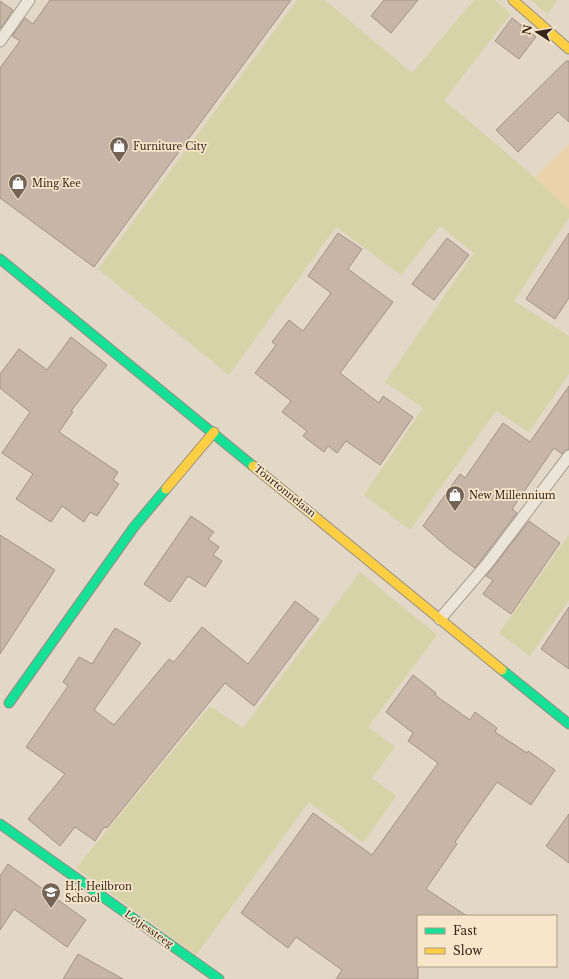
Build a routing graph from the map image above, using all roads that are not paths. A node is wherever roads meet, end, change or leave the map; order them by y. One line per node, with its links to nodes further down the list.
1 (29, 0): 3 (lane)
2 (513, 0): 4 (street)
3 (0, 41)
4 (569, 49)
5 (0, 259): 6 (street, Tourtonnelaan)
6 (214, 432): 8 (street, Tourtonnelaan); 9 (street)
7 (569, 456): 8 (lane)
8 (440, 619): 10 (street, Tourtonnelaan)
9 (9, 703)
10 (569, 724)
11 (0, 824): 12 (street, Lotjessteeg)
12 (219, 979)

